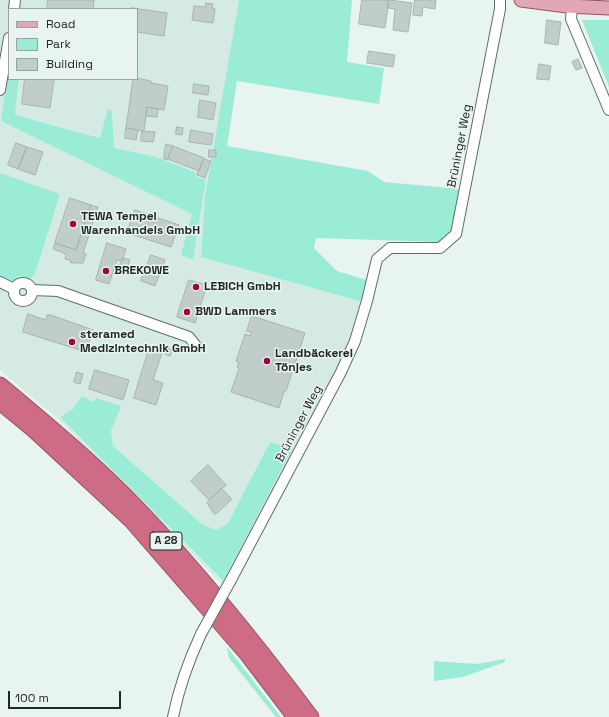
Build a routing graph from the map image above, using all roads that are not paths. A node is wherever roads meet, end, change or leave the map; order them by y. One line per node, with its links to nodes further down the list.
1 (500, 0): 12 (street, Brüninger Weg, bridge)
2 (521, 0): 3 (main road)
3 (572, 6): 4 (main road); 7 (street)
4 (609, 8)
5 (8, 44): 6 (street)
6 (0, 90)
7 (609, 110)
8 (0, 282): 9 (street)
9 (197, 347)
10 (0, 385): 14 (highway, A 28)
11 (0, 402): 13 (highway, A 28)
12 (173, 717)
13 (295, 717)
14 (310, 717)

